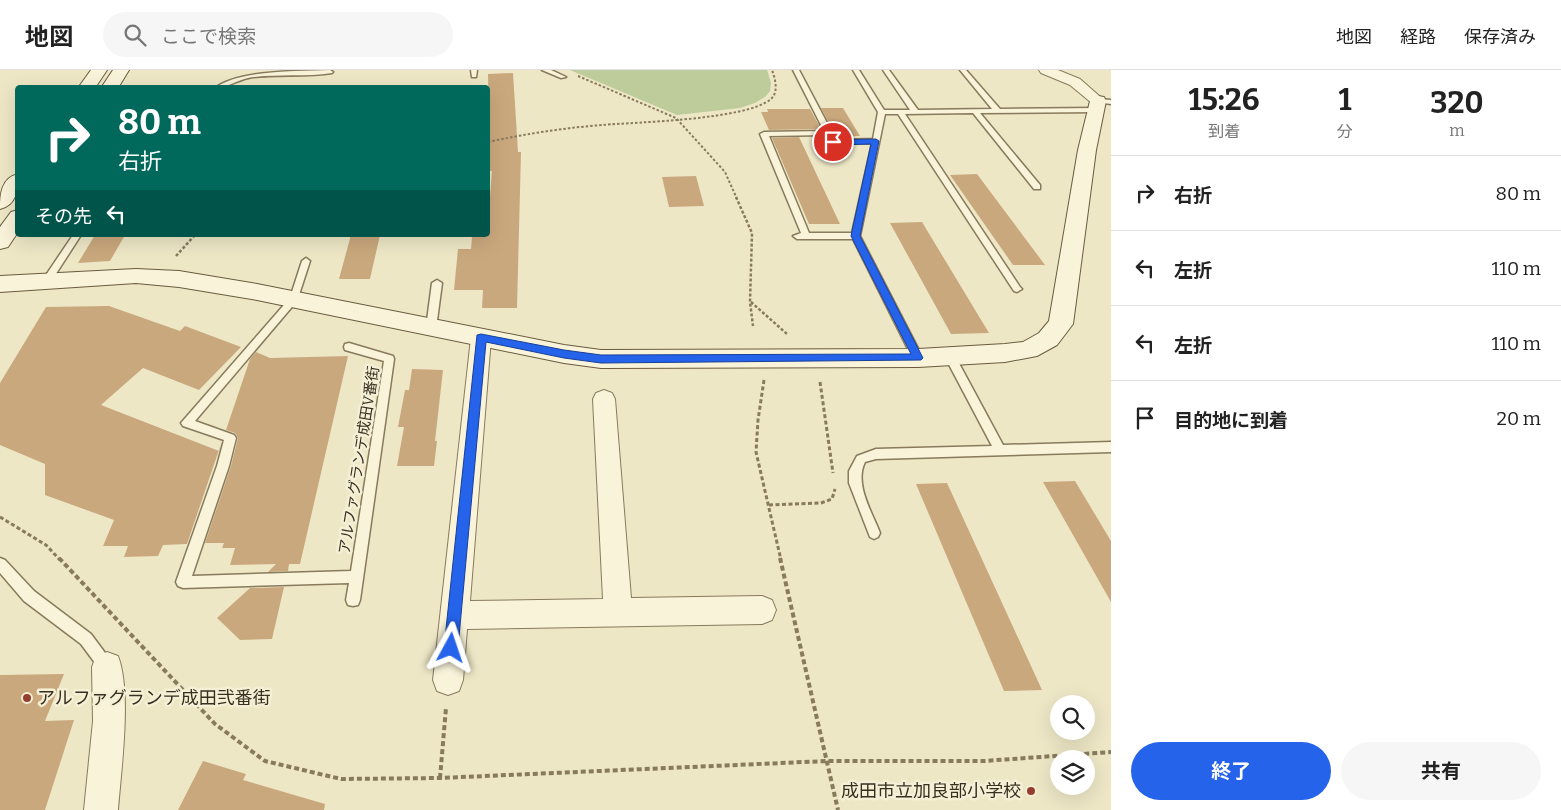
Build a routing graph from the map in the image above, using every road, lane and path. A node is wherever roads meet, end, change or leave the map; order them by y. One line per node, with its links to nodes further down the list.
1 (99, 70): 13 (street)
2 (121, 70): 14 (street)
3 (545, 70): 12 (lane)
4 (772, 70): 22 (path)
5 (796, 70): 23 (lane)
6 (856, 70): 21 (lane)
7 (886, 70): 20 (lane)
8 (963, 70): 18 (lane)
9 (1046, 70): 16 (street)
10 (330, 72): 15 (lane)
11 (572, 73): 22 (path)
12 (563, 77)
13 (88, 85)
14 (111, 85)
15 (222, 85)
16 (1102, 104): 18 (lane); 44 (street)
17 (974, 110): 18 (lane); 20 (lane); 27 (lane)
18 (997, 110)
19 (900, 111): 20 (lane); 21 (lane); 37 (lane)
20 (915, 111)
21 (882, 112): 24 (lane)
22 (676, 118): 25 (path); 39 (path)
23 (829, 133): 24 (lane); 30 (lane)
24 (876, 141): 30 (lane)
25 (490, 142)
26 (15, 184): 28 (street)
27 (1037, 187)
28 (0, 203)
29 (15, 220): 32 (street)
30 (856, 236): 46 (lane)
31 (75, 237): 34 (lane)
32 (0, 242)
33 (306, 261): 38 (lane, アルファグランデ成田V番街)
34 (46, 282): 36 (street); 38 (street)
35 (437, 283): 41 (lane)
36 (0, 284)
37 (1017, 289)
38 (294, 299): 41 (street); 57 (lane, アルファグランデ成田V番街)
39 (750, 302): 40 (path); 45 (path)
40 (753, 326)
41 (431, 328): 42 (street)
42 (481, 338): 45 (street); 61 (street)
43 (349, 347): 57 (lane, アルファグランデ成田V番街)
44 (950, 357): 46 (street); 50 (lane)
45 (814, 358): 46 (street); 51 (path)
46 (918, 358)
47 (765, 375): 53 (path)
48 (604, 399): 60 (street)
49 (1111, 447): 50 (lane)
50 (1000, 450): 55 (lane)
51 (834, 479)
52 (835, 488): 53 (path)
53 (769, 505): 65 (path)
54 (0, 517): 66 (path)
55 (874, 534)
56 (0, 564): 62 (lane)
57 (357, 577): 58 (lane, アルファグランデ成田V番街)
58 (353, 600)
59 (762, 610): 60 (street)
60 (618, 612): 61 (street)
61 (454, 615): 63 (street)
62 (107, 667): 67 (street)
63 (448, 680): 66 (path)
64 (1111, 752): 65 (path)
65 (827, 762): 66 (path); 68 (path)
66 (440, 778)
67 (101, 810)
68 (838, 810)

